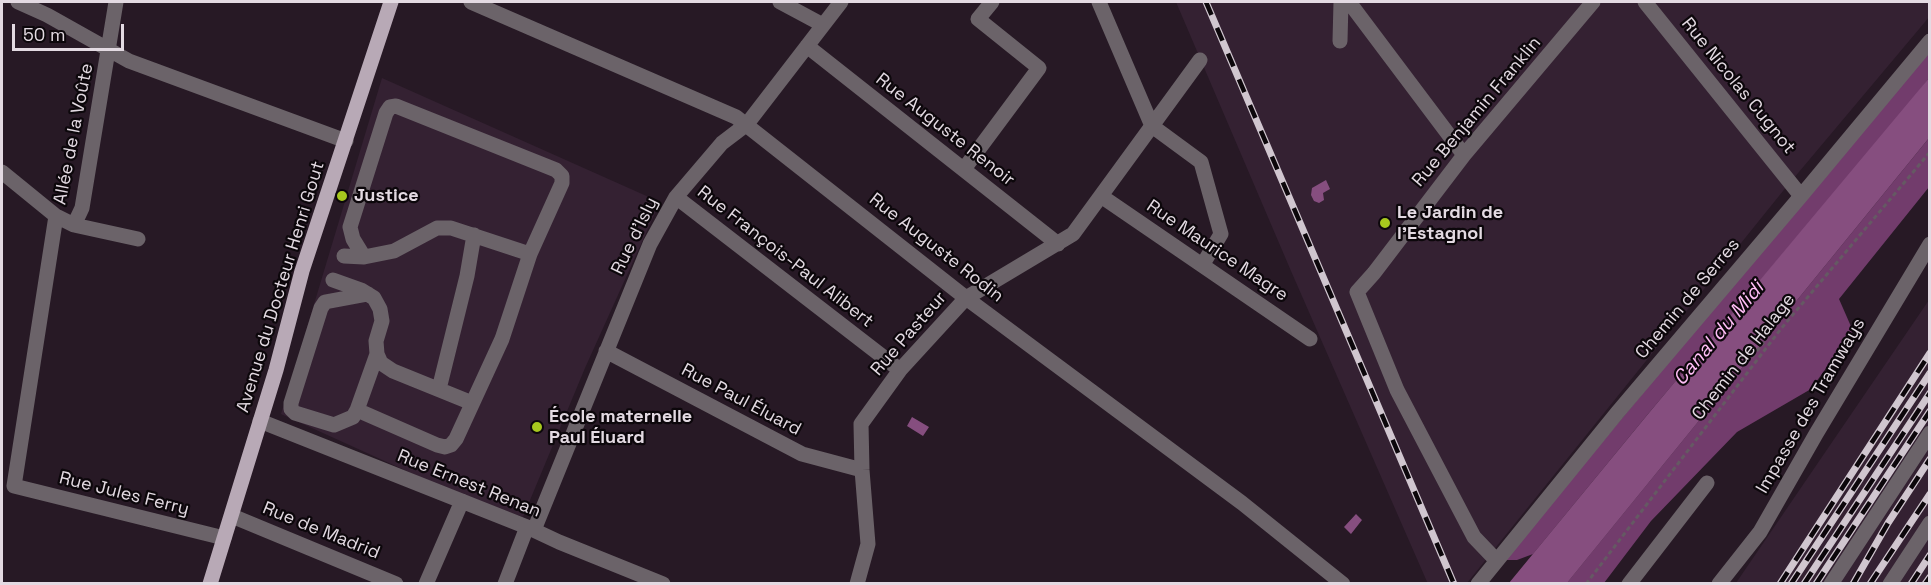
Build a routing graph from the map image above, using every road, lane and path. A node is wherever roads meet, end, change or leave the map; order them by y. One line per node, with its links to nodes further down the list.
1 (18, 2): 17 (street)
2 (117, 2): 17 (street, Allée de la Voûte)
3 (391, 2): 21 (main road, Avenue du Docteur Henri Gout)
4 (471, 2): 19 (street, Rue Auguste Rodin)
5 (780, 2): 13 (street)
6 (841, 2): 13 (street, Rue d'Isly)
7 (992, 2): 24 (street)
8 (1099, 2): 20 (street)
9 (1341, 2): 14 (street)
10 (1349, 2): 23 (street)
11 (1593, 2): 23 (street, Rue Benjamin Franklin)
12 (1645, 2): 27 (street, Rue Nicolas Cugnot)
13 (824, 25): 16 (street, Rue d'Isly)
14 (1340, 41)
15 (1929, 41): 27 (street, Chemin de Serres)
16 (807, 46): 19 (street, Rue d'Isly); 24 (street, Rue Auguste Renoir)
17 (110, 49): 21 (street); 30 (street, Allée de la Voûte)
18 (1200, 60): 20 (street, Rue Pasteur)
19 (747, 124): 28 (street, Rue d'Isly); 41 (street, Rue Auguste Rodin)
20 (1152, 126): 26 (street, Rue Pasteur); 38 (street)
21 (346, 141): 51 (main road, Avenue du Docteur Henri Gout)
22 (1929, 152): 70 (path, Chemin de Halage)
23 (1464, 155): 61 (street, Rue Benjamin Franklin)
24 (964, 169): 33 (street, Rue Auguste Renoir)
25 (2, 172): 29 (street)
26 (1101, 196): 33 (street, Rue Pasteur); 38 (street, Rue Maurice Magre)
27 (1802, 196): 61 (street, Chemin de Serres)
28 (676, 197): 44 (street, Rue d'Isly); 47 (street, Rue François-Paul Alibert)
29 (56, 216): 30 (street); 55 (street, Allée de la Voûte)
30 (74, 225): 32 (street)
31 (474, 235): 35 (street); 37 (street); 48 (street)
32 (138, 239)
33 (1058, 244): 41 (street, Rue Pasteur)
34 (1929, 244): 72 (street, Impasse des Tramways)
35 (530, 254): 37 (street); 49 (street)
36 (344, 256): 37 (street)
37 (364, 257)
38 (1203, 264): 42 (street, Rue Maurice Magre)
39 (333, 280): 40 (street)
40 (368, 294): 45 (street); 50 (street)
41 (966, 298): 47 (street, Rue Pasteur); 68 (street, Rue Auguste Rodin)
42 (1310, 339)
43 (1764, 342): 46 (path)
44 (606, 351): 53 (street, Rue Paul Éluard); 59 (street, Rue d'Isly)
45 (376, 354): 48 (street); 50 (street)
46 (1752, 357)
47 (900, 370): 53 (street, Rue Pasteur)
48 (439, 390): 49 (street)
49 (472, 403): 50 (street)
50 (357, 410)
51 (261, 421): 56 (street, Rue Ernest Renan); 57 (main road, Avenue du Docteur Henri Gout)
52 (1929, 433): 73 (street)
53 (862, 470): 67 (street, Rue Pasteur)
54 (1707, 483): 71 (street)
55 (15, 486): 60 (street, Rue Jules Ferry)
56 (462, 501): 59 (street, Rue Ernest Renan); 64 (street)
57 (232, 516): 60 (main road, Avenue du Docteur Henri Gout); 63 (street, Rue de Madrid)
58 (1929, 523): 74 (street)
59 (530, 529): 65 (street, Rue d'Isly); 66 (street, Rue Ernest Renan)
60 (224, 538): 62 (main road, Avenue du Docteur Henri Gout)
61 (1496, 560): 69 (street, Chemin de Serres)
62 (210, 584)
63 (396, 584)
64 (426, 584)
65 (505, 584)
66 (663, 584)
67 (857, 584)
68 (1342, 584)
69 (1478, 584)
70 (1586, 584)
71 (1629, 584)
72 (1719, 584)
73 (1831, 584)
74 (1890, 584)

